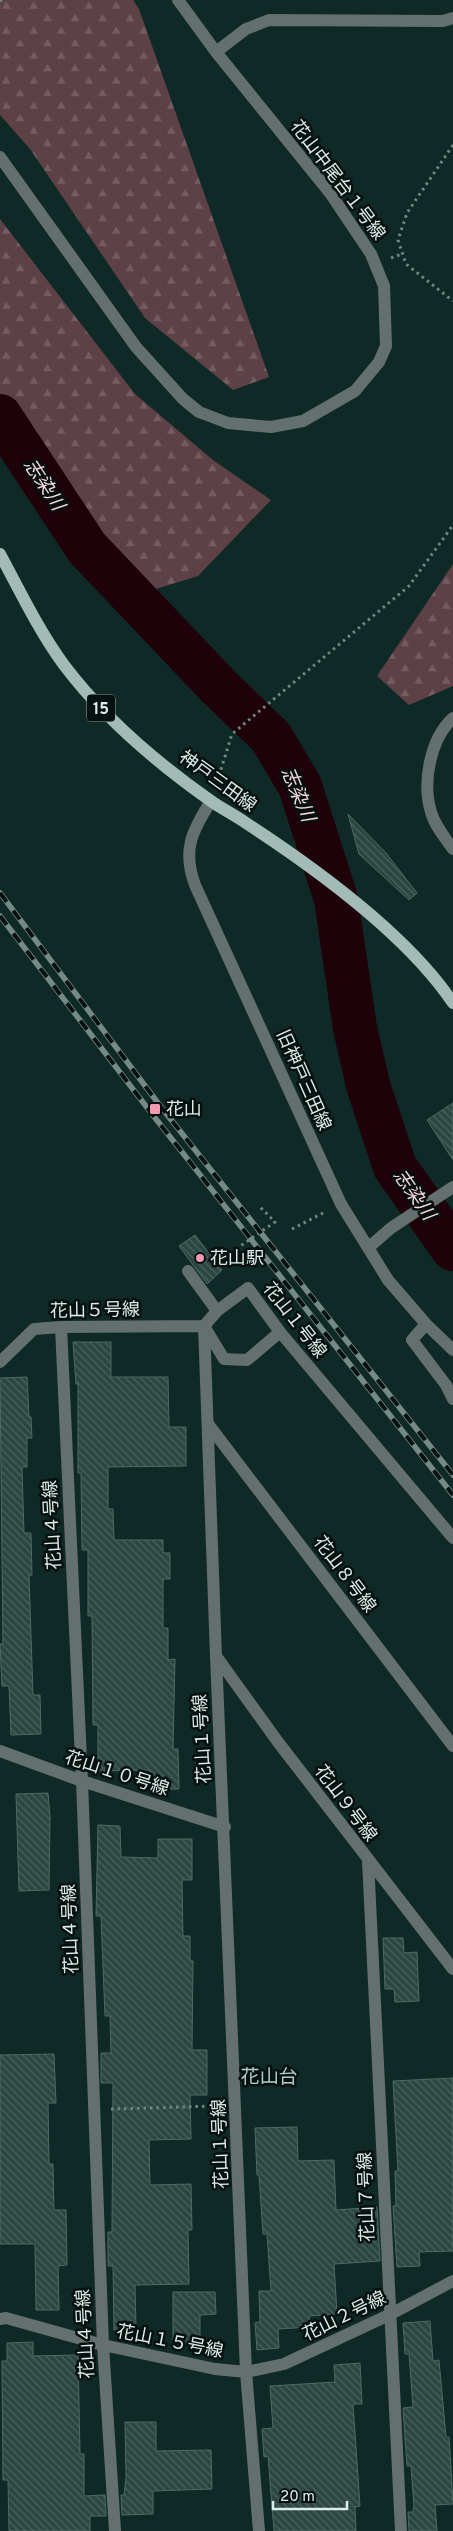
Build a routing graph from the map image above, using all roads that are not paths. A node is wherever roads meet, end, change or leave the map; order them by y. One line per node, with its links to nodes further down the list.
1 (178, 0): 3 (street, 花山中尾台１号線)
2 (453, 18): 3 (street)
3 (216, 52): 4 (street, 花山中尾台１号線)
4 (0, 157)
5 (0, 554): 7 (main road, 神戸三田線 / 15)
6 (453, 718): 8 (street)
7 (211, 801): 9 (main road, 神戸三田線 / 15); 11 (street, 旧神戸三田線)
8 (453, 849)
9 (453, 1003)
10 (449, 1189): 11 (street)
11 (368, 1248): 14 (street, 旧神戸三田線)
12 (188, 1271): 13 (street)
13 (217, 1311): 15 (street, 花山１号線); 17 (street, 花山１号線)
14 (426, 1324): 18 (street, 旧神戸三田線); 20 (street)
15 (204, 1326): 16 (street, 花山５号線); 17 (street); 21 (street, 花山１号線)
16 (61, 1327): 19 (street, 花山５号線); 26 (street, 花山４号線)
17 (280, 1332): 22 (street, 花山１号線)
18 (453, 1350)
19 (0, 1362)
20 (453, 1399)
21 (208, 1424): 23 (street, 花山１号線); 24 (street, 花山８号線)
22 (453, 1538)
23 (216, 1656): 27 (street, 花山１号線); 28 (street, 花山９号線)
24 (453, 1746)
25 (0, 1751): 26 (street, 花山１０号線)
26 (82, 1781): 27 (street, 花山１０号線); 33 (street, 花山４号線)
27 (225, 1827): 34 (street, 花山１号線)
28 (368, 1861): 29 (street, 花山９号線); 31 (street, 花山７号線)
29 (453, 1969)
30 (453, 2281): 31 (street, 花山２号線)
31 (388, 2315): 34 (street, 花山２号線); 37 (street, 花山７号線)
32 (0, 2319): 33 (street, 花山１５号線)
33 (103, 2345): 34 (street, 花山１５号線); 35 (street, 花山４号線)
34 (246, 2372): 36 (street, 花山１号線)
35 (115, 2531)
36 (259, 2531)
37 (401, 2531)

